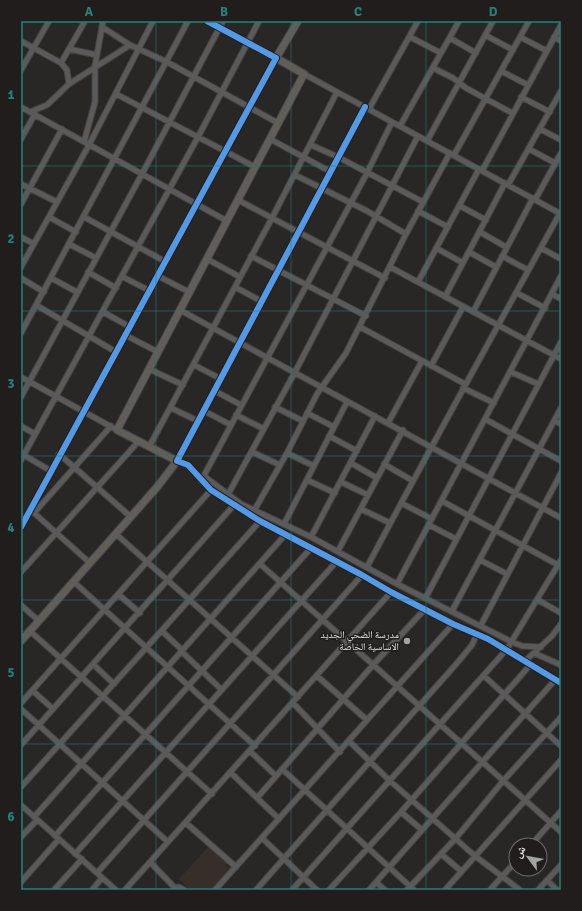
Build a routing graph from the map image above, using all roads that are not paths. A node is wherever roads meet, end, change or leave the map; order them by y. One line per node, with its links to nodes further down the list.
1 (48, 21): 25 (street)
2 (85, 21): 26 (street)
3 (153, 21): 27 (street)
4 (188, 21): 34 (street)
5 (207, 21): 15 (street)
6 (223, 21): 15 (street)
7 (259, 21): 23 (street)
8 (298, 21): 33 (main road)
9 (418, 21): 17 (street)
10 (459, 21): 20 (street)
11 (493, 21): 16 (street)
12 (529, 21): 18 (street)
13 (102, 24): 24 (street); 32 (street)
14 (561, 25): 19 (street)
15 (219, 28): 23 (street); 41 (street)
16 (485, 35): 28 (street); 30 (street)
17 (410, 37): 31 (street); 55 (street)
18 (520, 37): 28 (street); 29 (street)
19 (554, 37): 22 (street); 29 (street)
20 (450, 38): 30 (street); 31 (street)
21 (21, 41): 25 (street)
22 (561, 41)
23 (248, 43): 33 (street); 46 (street)
24 (130, 45): 27 (street); 36 (street)
25 (34, 48): 35 (street); 38 (street)
26 (68, 49): 32 (street); 35 (street)
27 (138, 49): 34 (street); 48 (street)
28 (513, 50): 39 (street)
29 (547, 51): 44 (street)
30 (476, 52): 42 (street)
31 (442, 53): 37 (street)
32 (97, 55): 36 (street)
33 (276, 58): 40 (main road); 53 (street)
34 (167, 62): 41 (street); 54 (street)
35 (61, 63): 43 (street)
36 (95, 66): 43 (street); 71 (street)
37 (433, 68): 42 (street); 62 (street)
38 (21, 70)
39 (501, 71): 44 (street); 50 (street)
40 (304, 74): 47 (street); 61 (main road)
41 (194, 77): 46 (street); 59 (street)
42 (459, 83): 50 (street); 70 (street)
43 (69, 84): 57 (street)
44 (528, 85): 49 (street)
45 (561, 91): 51 (street)
46 (221, 92): 53 (street); 66 (street)
47 (337, 92): 55 (street); 72 (street)
48 (116, 94): 54 (street); 71 (street)
49 (521, 97): 56 (street); 58 (street)
50 (486, 99): 58 (street); 76 (street)
51 (559, 100): 56 (street)
52 (21, 107): 57 (street)
53 (248, 107): 61 (street); 74 (street)
54 (142, 108): 59 (street); 79 (street)
55 (367, 108): 60 (street); 78 (street)
56 (550, 112): 64 (street)
57 (32, 113): 63 (street); 67 (street)
58 (512, 113): 82 (street)
59 (170, 121): 66 (street); 85 (street)
60 (392, 122): 62 (street); 84 (street)
61 (278, 123): 68 (main road)
62 (400, 126): 65 (street)
63 (62, 129): 71 (street); 89 (street)
64 (540, 129): 69 (street); 73 (street)
65 (418, 136): 70 (street); 90 (street)
66 (198, 137): 74 (street); 91 (street)
67 (21, 139)
68 (270, 139): 77 (street); 81 (main road)
69 (561, 140)
70 (427, 141): 76 (street)
71 (87, 144): 79 (street); 95 (street)
72 (311, 145): 77 (street); 78 (street)
73 (529, 149): 80 (street); 88 (street)
74 (225, 152): 81 (street); 99 (street)
75 (561, 153): 80 (street)
76 (452, 154): 82 (street); 96 (street)
77 (304, 157): 83 (street); 86 (street)
78 (338, 157): 83 (street); 84 (street)
79 (116, 160): 85 (street); 105 (street)
80 (555, 162): 93 (street)
81 (255, 167): 94 (main road)
82 (480, 170): 88 (street); 100 (street)
83 (331, 172): 92 (street)
84 (367, 172): 90 (street); 97 (street)
85 (142, 174): 91 (street); 110 (street)
86 (295, 175): 92 (street); 106 (street)
87 (21, 184): 89 (street)
88 (506, 184): 93 (street); 107 (street)
89 (31, 187): 95 (street); 98 (street)
90 (393, 187): 96 (street); 103 (street)
91 (169, 189): 99 (street); 118 (street)
92 (321, 189): 97 (street); 112 (street)
93 (534, 199): 102 (street); 120 (street)
94 (238, 200): 106 (street); 108 (main road)
95 (57, 202): 104 (street)
96 (423, 202): 101 (street)
97 (350, 203): 103 (street); 119 (street)
98 (21, 204)
99 (196, 205): 108 (street); 130 (street)
100 (460, 206): 107 (street); 109 (street)
101 (418, 211): 109 (street); 114 (street)
102 (560, 213): 122 (street)
103 (376, 216): 114 (street); 129 (street)
104 (49, 217): 111 (street); 116 (street)
105 (84, 217): 110 (street); 111 (street)
106 (272, 218): 112 (street); 124 (street)
107 (486, 220): 113 (street)
108 (227, 221): 127 (main road)
109 (448, 227): 121 (street)
110 (111, 231): 118 (street); 126 (street)
111 (76, 232): 117 (street)
112 (298, 232): 119 (street); 136 (street)
113 (480, 232): 120 (street); 123 (street)
114 (406, 234): 133 (street)
115 (21, 237): 116 (street)
116 (34, 244): 132 (street)
117 (70, 244): 126 (street); 143 (street)
118 (138, 246): 130 (street); 138 (street)
119 (326, 246): 129 (street); 146 (street)
120 (506, 247): 125 (street)
121 (436, 248): 131 (street); 145 (street)
122 (541, 248): 128 (street); 135 (street)
123 (469, 252): 131 (street); 134 (street)
124 (251, 256): 136 (street); 141 (street)
125 (502, 256): 134 (street); 135 (street)
126 (96, 258): 137 (street)
127 (207, 259): 141 (street); 152 (main road)
128 (561, 259)
129 (354, 260): 144 (street); 156 (street)
130 (166, 262): 139 (street)
131 (463, 263): 155 (street)
132 (21, 267)
133 (390, 267): 144 (street); 145 (street)
134 (496, 267): 164 (street)
135 (528, 270): 153 (street)
136 (279, 271): 146 (street); 158 (street)
137 (88, 272): 148 (street); 151 (street)
138 (123, 276): 148 (street); 149 (street)
139 (158, 276): 149 (street); 152 (street)
140 (561, 276): 154 (street)
141 (240, 277): 147 (street)
142 (21, 278): 150 (street)
143 (52, 278): 150 (street); 151 (street)
144 (385, 278): 165 (street)
145 (418, 282): 155 (street)
146 (306, 285): 156 (street); 180 (street)
147 (235, 287): 158 (street); 170 (street)
148 (116, 288): 163 (street)
149 (150, 291): 168 (street)
150 (44, 292): 159 (street)
151 (78, 292): 166 (street)
152 (189, 292): 162 (main road)
153 (517, 293): 161 (street); 167 (street)
154 (552, 294): 157 (street); 161 (street)
155 (445, 297): 160 (street)
156 (333, 299): 165 (street); 186 (street)
157 (561, 299)
158 (261, 301): 176 (street)
159 (36, 306): 166 (street); 171 (street)
160 (463, 307): 164 (street); 184 (street)
161 (545, 308): 174 (street)
162 (180, 310): 170 (street); 178 (main road)
163 (103, 312): 168 (street); 173 (street)
164 (473, 312): 167 (street)
165 (366, 316): 169 (street)
166 (62, 322): 173 (street); 190 (street)
167 (499, 326): 174 (street); 193 (street)
168 (130, 327): 172 (street)
169 (360, 327): 182 (street); 194 (street)
170 (213, 328): 176 (street); 183 (street)
171 (21, 333)
172 (125, 335): 177 (street); 178 (street)
173 (89, 336): 177 (street); 196 (street)
174 (527, 341): 179 (street); 187 (street)
175 (561, 342): 179 (street)
176 (240, 343): 180 (street); 189 (street)
177 (116, 352): 204 (street)
178 (158, 352): 185 (main road)
179 (554, 355): 181 (street); 191 (street)
180 (267, 357): 186 (street); 200 (street)
181 (561, 359)
182 (422, 361): 184 (street); 213 (street)
183 (194, 365): 189 (street); 192 (street)
184 (431, 366): 193 (street)
185 (149, 369): 192 (street); 218 (main road)
186 (295, 372): 194 (street); 201 (street)
187 (511, 372): 191 (street); 199 (street)
188 (21, 377): 190 (street)
189 (221, 379): 195 (street)
190 (29, 381): 196 (street); 197 (street)
191 (538, 384): 222 (street)
192 (183, 385): 202 (street)
193 (464, 386): 199 (street); 225 (street)
194 (321, 388): 198 (street); 206 (street)
195 (215, 391): 200 (street); 205 (street)
196 (56, 396): 204 (street); 221 (street)
197 (21, 397)
198 (347, 402): 208 (street); 217 (street)
199 (494, 403): 209 (street)
200 (241, 405): 207 (street)
201 (275, 407): 211 (street); 219 (street)
202 (171, 408): 210 (street); 226 (street)
203 (561, 408): 212 (street)
204 (84, 411): 218 (street); 231 (street)
205 (204, 411): 210 (street); 214 (street)
206 (307, 413): 211 (street); 217 (street)
207 (236, 415): 214 (street); 219 (street)
208 (375, 416): 213 (street); 228 (street)
209 (485, 419): 222 (street); 237 (street)
210 (198, 421): 233 (street)
211 (303, 421): 230 (street)
212 (555, 421): 215 (street); 227 (street)
213 (388, 423): 220 (street)
214 (230, 424): 243 (street)
215 (561, 424)
216 (21, 426): 221 (street)
217 (334, 427): 223 (street)
218 (114, 428): 224 (main road); 240 (street)
219 (264, 429): 229 (street)
220 (402, 430): 225 (street); 236 (street)
221 (35, 434): 232 (street)
222 (512, 434): 227 (street); 245 (street)
223 (329, 436): 228 (street); 239 (street)
224 (138, 442): 226 (main road); 249 (street)
225 (431, 447): 237 (street); 247 (street)
226 (149, 448): 233 (main road)
227 (540, 449): 234 (street); 252 (street)
228 (357, 451): 235 (street)
229 (252, 452): 238 (street); 254 (street)
230 (287, 453): 238 (street); 239 (street)
231 (59, 454): 240 (street); 241 (street)
232 (22, 456): 241 (street)
233 (177, 461): 243 (street); 264 (main road)
234 (561, 461)
235 (351, 463): 244 (street); 248 (street)
236 (384, 464): 244 (street); 247 (street)
237 (462, 464): 245 (street); 255 (street)
238 (280, 465): 260 (street)
239 (314, 466): 246 (street)
240 (74, 467): 249 (street); 261 (street)
241 (51, 471): 261 (street)
242 (561, 473): 258 (street)
243 (202, 478): 250 (street); 254 (street)
244 (377, 478): 253 (street)
245 (488, 478): 252 (street); 263 (street)
246 (306, 480): 251 (street); 269 (street)
247 (413, 481): 256 (street)
248 (341, 482): 251 (street); 253 (street)
249 (97, 488): 264 (street); 273 (street)
250 (211, 490): 254 (street); 283 (street)
251 (335, 493): 276 (street)
252 (516, 493): 258 (street); 272 (street)
253 (368, 495): 259 (street)
254 (226, 497): 257 (street); 260 (street)
255 (442, 501): 263 (street); 266 (street)
256 (401, 503): 266 (street); 268 (street)
257 (234, 505): 262 (street); 292 (street)
258 (543, 508): 265 (street); 278 (street)
259 (361, 509): 268 (street); 280 (street)
260 (254, 510): 262 (street); 269 (street)
261 (32, 512): 271 (street); 273 (street)
262 (251, 516): 267 (street)
263 (468, 516): 272 (street); 277 (street)
264 (131, 517): 274 (main road)
265 (561, 518)
266 (432, 519): 270 (street)
267 (260, 521): 275 (street); 299 (street)
268 (390, 523): 288 (street)
269 (284, 524): 276 (street)
270 (429, 525): 277 (street); 295 (street)
271 (21, 527)
272 (496, 532): 278 (street); 281 (street)
273 (56, 533): 285 (street); 289 (street)
274 (116, 534): 283 (street); 285 (main road)
275 (285, 534): 279 (street); 286 (street)
276 (311, 537): 280 (street)
277 (456, 539): 298 (street)
278 (522, 546): 287 (street); 290 (street)
279 (311, 548): 284 (street); 294 (street)
280 (338, 551): 288 (street)
281 (480, 560): 290 (street); 305 (street)
282 (561, 560): 287 (street)
283 (148, 561): 292 (street); 297 (street)
284 (337, 561): 291 (street); 301 (street)
285 (90, 563): 293 (main road)
286 (260, 564): 294 (street); 308 (street)
287 (558, 565): 300 (street)
288 (367, 567): 295 (street)
289 (21, 572)
290 (507, 574): 313 (street)
291 (362, 575): 296 (street); 309 (street)
292 (168, 580): 299 (street); 306 (street)
293 (74, 582): 303 (street); 310 (main road)
294 (281, 582): 301 (street); 318 (street)
295 (397, 584): 298 (street)
296 (391, 592): 304 (street); 320 (street)
297 (118, 594): 303 (street); 306 (street)
298 (426, 597): 305 (street)
299 (190, 599): 308 (street); 316 (street)
300 (538, 600): 307 (street); 321 (street)
301 (302, 601): 309 (street); 327 (street)
302 (21, 605): 310 (street)
303 (105, 609): 314 (street); 328 (street)
304 (425, 609): 311 (street); 332 (street)
305 (452, 611): 313 (street)
306 (140, 612): 314 (street)
307 (561, 613)
308 (211, 618): 318 (street); 325 (street)
309 (323, 620): 320 (street); 336 (street)
310 (39, 621): 315 (main road)
311 (453, 624): 317 (street); 344 (street)
312 (561, 624): 323 (street)
313 (481, 625): 321 (street)
314 (126, 628): 322 (street); 331 (street)
315 (30, 631): 319 (main road); 328 (street)
316 (162, 631): 322 (street); 325 (street)
317 (477, 634): 324 (street); 354 (street)
318 (232, 637): 327 (street); 335 (street)
319 (21, 640)
320 (348, 641): 332 (street); 337 (street)
321 (512, 642): 323 (street); 324 (street)
322 (147, 647): 334 (street); 341 (street)
323 (541, 647): 326 (street)
324 (507, 649): 329 (street); 338 (street)
325 (181, 650): 334 (street); 335 (street)
326 (534, 653): 329 (street); 333 (street)
327 (253, 655): 336 (street); 346 (street)
328 (60, 658): 339 (street); 345 (street)
329 (525, 661): 330 (street)
330 (530, 664): 340 (street); 347 (street)
331 (94, 665): 339 (street); 341 (street)
332 (373, 665): 344 (street); 350 (street)
333 (561, 665)
334 (167, 666): 343 (street); 358 (street)
335 (202, 671): 343 (street); 346 (street)
336 (274, 674): 349 (street); 361 (street)
337 (317, 676): 349 (street); 350 (street)
338 (484, 676): 347 (street); 362 (street)
339 (83, 677): 348 (street); 356 (street)
340 (555, 680): 342 (street); 357 (street)
341 (114, 684): 348 (street)
342 (561, 684)
343 (188, 686): 352 (street); 366 (street)
344 (398, 686): 354 (street); 360 (street)
345 (33, 690): 351 (street); 356 (street)
346 (222, 690): 352 (street)
347 (504, 694): 357 (street); 368 (street)
348 (103, 695): 358 (street); 370 (street)
349 (298, 697): 353 (street)
350 (344, 699): 360 (street); 364 (street)
351 (21, 703)
352 (209, 704): 361 (street); 375 (street)
353 (293, 704): 364 (street); 371 (street)
354 (418, 706): 362 (street); 377 (street)
355 (21, 709): 363 (street)
356 (53, 709): 363 (street)
357 (524, 712): 365 (street); 378 (street)
358 (125, 715): 366 (street); 379 (street)
359 (561, 717): 365 (street)
360 (367, 720): 367 (street)
361 (231, 724): 371 (street); 381 (street)
362 (441, 724): 368 (street); 384 (street)
363 (39, 725): 369 (street); 370 (street)
364 (317, 729): 374 (street); 380 (street)
365 (547, 733): 372 (street); 385 (street)
366 (146, 734): 375 (street); 386 (street)
367 (349, 741): 374 (street); 377 (street)
368 (461, 744): 378 (street); 391 (street)
369 (21, 745)
370 (59, 745): 379 (street); 387 (street)
371 (255, 746): 373 (street)
372 (561, 746)
373 (250, 751): 382 (street); 383 (street)
374 (340, 752): 388 (street)
375 (167, 753): 381 (street); 393 (street)
376 (561, 760): 392 (street)
377 (369, 762): 384 (street); 395 (street)
378 (483, 762): 385 (street); 399 (street)
379 (81, 765): 386 (street); 398 (street)
380 (282, 769): 383 (street); 388 (street)
381 (187, 771): 389 (street); 401 (street)
382 (230, 773): 389 (street); 390 (street)
383 (276, 776): 390 (street)
384 (389, 780): 391 (street); 404 (street)
385 (503, 781): 392 (street); 410 (street)
386 (102, 783): 393 (street); 408 (street)
387 (21, 787)
388 (306, 790): 395 (street); 400 (street)
389 (212, 794): 402 (street)
390 (257, 798): 400 (street)
391 (411, 800): 397 (street); 399 (street)
392 (524, 801): 403 (street); 416 (street)
393 (123, 802): 401 (street); 414 (street)
394 (21, 805): 398 (street)
395 (327, 809): 404 (street); 417 (street)
396 (561, 811): 403 (street)
397 (401, 812): 405 (street); 413 (street)
398 (36, 818): 407 (street); 408 (street)
399 (433, 818): 405 (street); 410 (street)
400 (279, 819): 411 (street)
401 (143, 820): 412 (street); 425 (street)
402 (186, 823): 412 (street); 421 (street)
403 (551, 823): 406 (street); 409 (street)
404 (348, 828): 413 (street); 427 (street)
405 (422, 830): 422 (street)
406 (561, 832)
407 (21, 837)
408 (57, 837): 414 (street); 430 (street)
409 (538, 837)
410 (456, 838): 415 (street); 416 (street)
411 (263, 839): 417 (street); 421 (street)
412 (168, 842): 419 (street)
413 (369, 848): 422 (street); 443 (street)
414 (76, 854): 418 (street)
415 (441, 854): 424 (street); 434 (street)
416 (475, 856): 424 (street); 426 (street)
417 (283, 858): 427 (street); 440 (street)
418 (82, 859): 425 (street); 435 (street)
419 (150, 862): 432 (street); 438 (street)
420 (561, 865): 429 (street)
421 (236, 867): 433 (street)
422 (390, 868): 431 (street); 434 (street)
423 (508, 870): 426 (street)
424 (461, 871): 446 (street)
425 (97, 873): 428 (street)
426 (502, 876): 447 (street); 448 (street)
427 (303, 877): 441 (street); 442 (street)
428 (102, 878): 436 (street); 437 (street)
429 (547, 880): 449 (street); 450 (street)
430 (21, 882)
431 (376, 882): 444 (street); 445 (street)
432 (174, 889): 439 (street)
433 (219, 889)
434 (410, 889)
435 (54, 890)
436 (92, 890)
437 (116, 890)
438 (125, 890)
439 (184, 890)
440 (256, 890)
441 (292, 890)
442 (317, 890)
443 (329, 890)
444 (369, 890)
445 (386, 890)
446 (445, 890)
447 (490, 890)
448 (520, 890)
449 (538, 890)
450 (557, 890)

